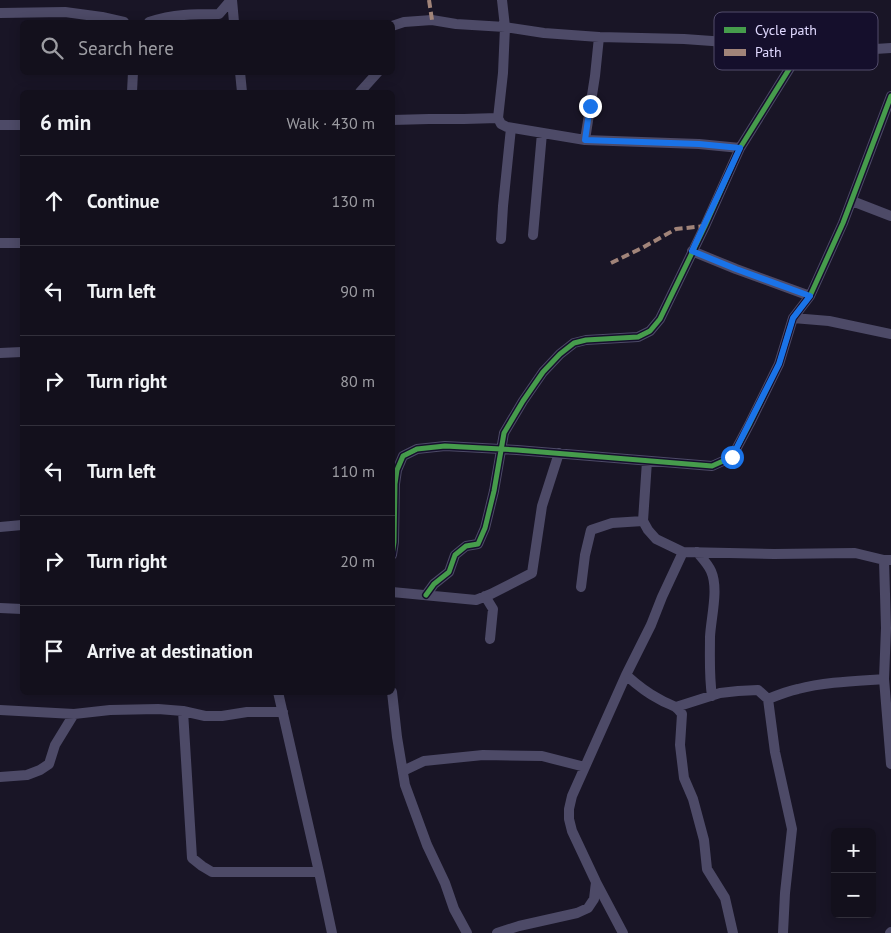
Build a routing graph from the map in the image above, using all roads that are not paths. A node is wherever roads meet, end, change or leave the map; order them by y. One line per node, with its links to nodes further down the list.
1 (231, 0): 5 (street); 6 (street)
2 (502, 0): 8 (street)
3 (0, 13): 4 (street)
4 (115, 20)
5 (156, 20)
6 (234, 20)
7 (395, 25): 8 (street)
8 (505, 27): 9 (street); 21 (street)
9 (599, 37): 10 (street); 27 (street)
10 (714, 41)
11 (891, 48): 12 (street)
12 (878, 49)
13 (789, 70): 28 (street)
14 (132, 75): 17 (street)
15 (240, 75): 18 (street)
16 (375, 75): 19 (street)
17 (132, 90)
18 (242, 90)
19 (362, 90)
20 (891, 96): 29 (street)
21 (498, 118): 22 (street); 25 (street)
22 (395, 120)
23 (0, 124): 24 (street)
24 (20, 125)
25 (511, 128): 26 (street); 32 (street)
26 (542, 133): 27 (street); 31 (street)
27 (585, 140): 28 (street)
28 (740, 148): 35 (street)
29 (852, 201): 30 (street); 36 (street)
30 (891, 216)
31 (533, 235)
32 (501, 239)
33 (0, 243): 34 (street)
34 (20, 243)
35 (692, 251): 36 (street); 41 (street)
36 (810, 296): 37 (street)
37 (793, 318): 38 (street); 43 (street)
38 (891, 334)
39 (20, 352): 40 (street)
40 (0, 353)
41 (500, 450): 42 (street); 44 (street); 53 (street)
42 (559, 453): 43 (street); 54 (street)
43 (647, 461): 45 (street)
44 (395, 480)
45 (643, 521): 48 (street); 51 (street)
46 (20, 526): 47 (street)
47 (0, 527)
48 (683, 552): 49 (street); 58 (street)
49 (696, 552): 50 (street); 62 (street)
50 (888, 560): 59 (street)
51 (581, 587)
52 (395, 592): 53 (street)
53 (426, 595): 54 (street)
54 (485, 596): 57 (street)
55 (0, 608): 56 (street)
56 (20, 609)
57 (490, 640)
58 (626, 675): 64 (street); 70 (street)
59 (884, 679): 63 (street); 69 (street)
60 (279, 695): 67 (street)
61 (392, 695): 71 (street)
62 (712, 696): 63 (street); 64 (street)
63 (768, 699): 80 (street)
64 (676, 707): 79 (street)
65 (0, 710): 68 (street)
66 (183, 711): 67 (street); 68 (street); 73 (street)
67 (283, 712): 73 (street)
68 (74, 714): 72 (street)
69 (891, 764)
70 (585, 767): 71 (street); 74 (street)
71 (403, 771): 76 (street)
72 (0, 778)
73 (319, 872): 75 (street)
74 (596, 882): 77 (street); 78 (street)
75 (332, 933)
76 (468, 933)
77 (497, 933)
78 (623, 933)
79 (733, 933)
80 (783, 933)

